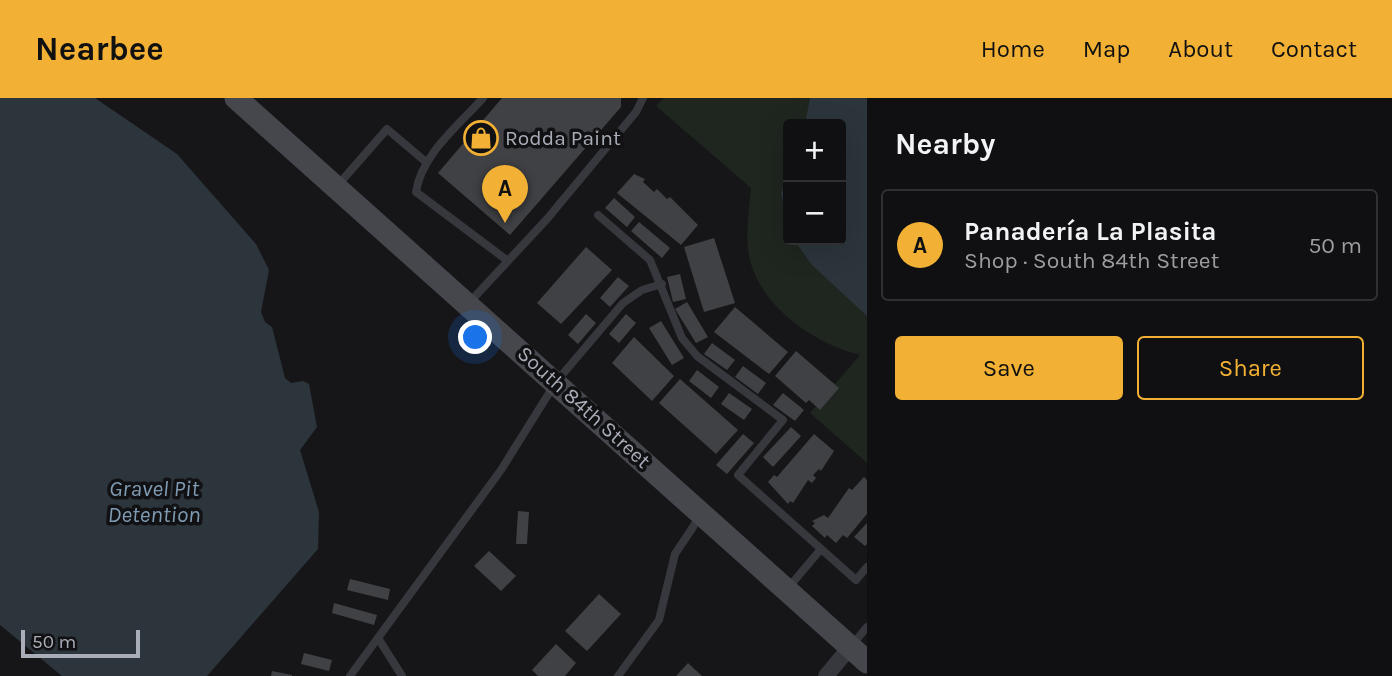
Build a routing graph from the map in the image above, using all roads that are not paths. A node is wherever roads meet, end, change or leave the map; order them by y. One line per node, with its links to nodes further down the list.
1 (236, 98): 5 (main road, South 84th Street)
2 (483, 98): 4 (lane)
3 (643, 98): 7 (lane)
4 (426, 162): 5 (lane); 7 (lane)
5 (336, 187): 9 (main road, South 84th Street)
6 (598, 215): 8 (lane)
7 (508, 261): 9 (lane)
8 (662, 284): 10 (lane); 12 (lane)
9 (468, 304): 10 (main road, South 84th Street)
10 (556, 382): 11 (main road, South 84th Street); 16 (lane)
11 (702, 513): 14 (main road, South 84th Street); 20 (lane)
12 (821, 549): 13 (lane); 14 (lane)
13 (867, 567)
14 (787, 589): 17 (main road, South 84th Street)
15 (867, 627): 17 (lane)
16 (379, 638): 18 (lane); 19 (lane)
17 (858, 654): 21 (street)
18 (350, 676)
19 (402, 676)
20 (618, 676)
21 (826, 676)

